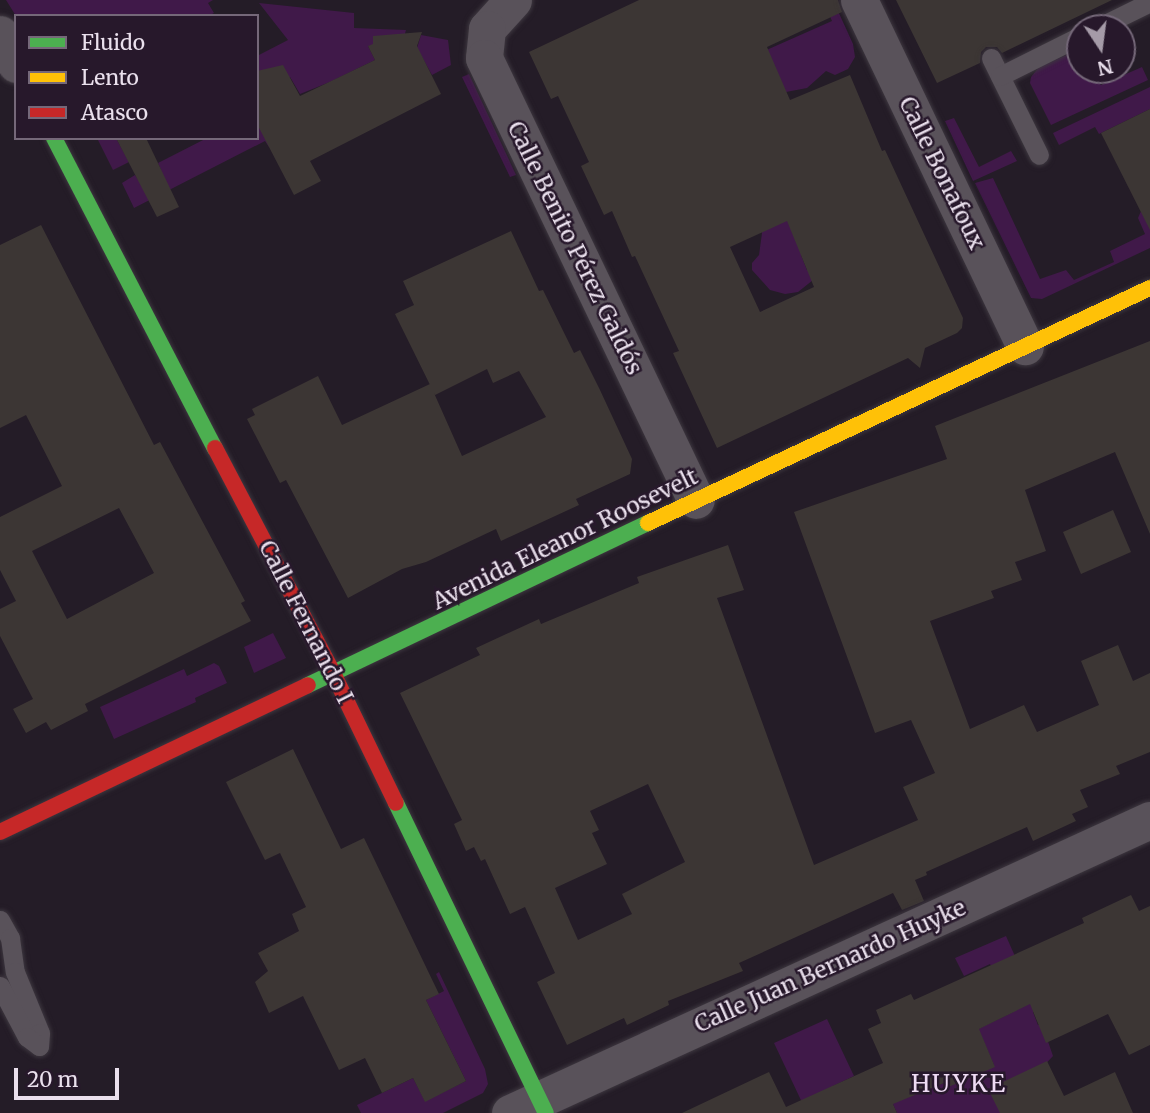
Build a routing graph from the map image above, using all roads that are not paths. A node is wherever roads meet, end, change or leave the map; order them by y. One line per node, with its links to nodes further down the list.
1 (513, 0): 14 (street, Calle Benito Pérez Galdós)
2 (859, 0): 13 (street, Calle Bonafoux)
3 (1150, 2): 4 (lane)
4 (1126, 14)
5 (0, 34): 8 (street)
6 (1066, 43): 9 (lane)
7 (991, 58): 9 (lane)
8 (14, 60)
9 (1000, 76): 11 (lane)
10 (55, 140): 15 (street, Calle Fernando I)
11 (1039, 155)
12 (1150, 288): 13 (street, Avenida Eleanor Roosevelt)
13 (1025, 346): 14 (street, Avenida Eleanor Roosevelt)
14 (696, 500): 15 (street, Avenida Eleanor Roosevelt)
15 (334, 675): 17 (street, Avenida Eleanor Roosevelt); 20 (street, Calle Fernando I)
16 (1150, 820): 20 (street, Calle Juan Bernardo Huyke)
17 (0, 832)
18 (0, 920): 19 (lane)
19 (0, 986)
20 (531, 1108)

